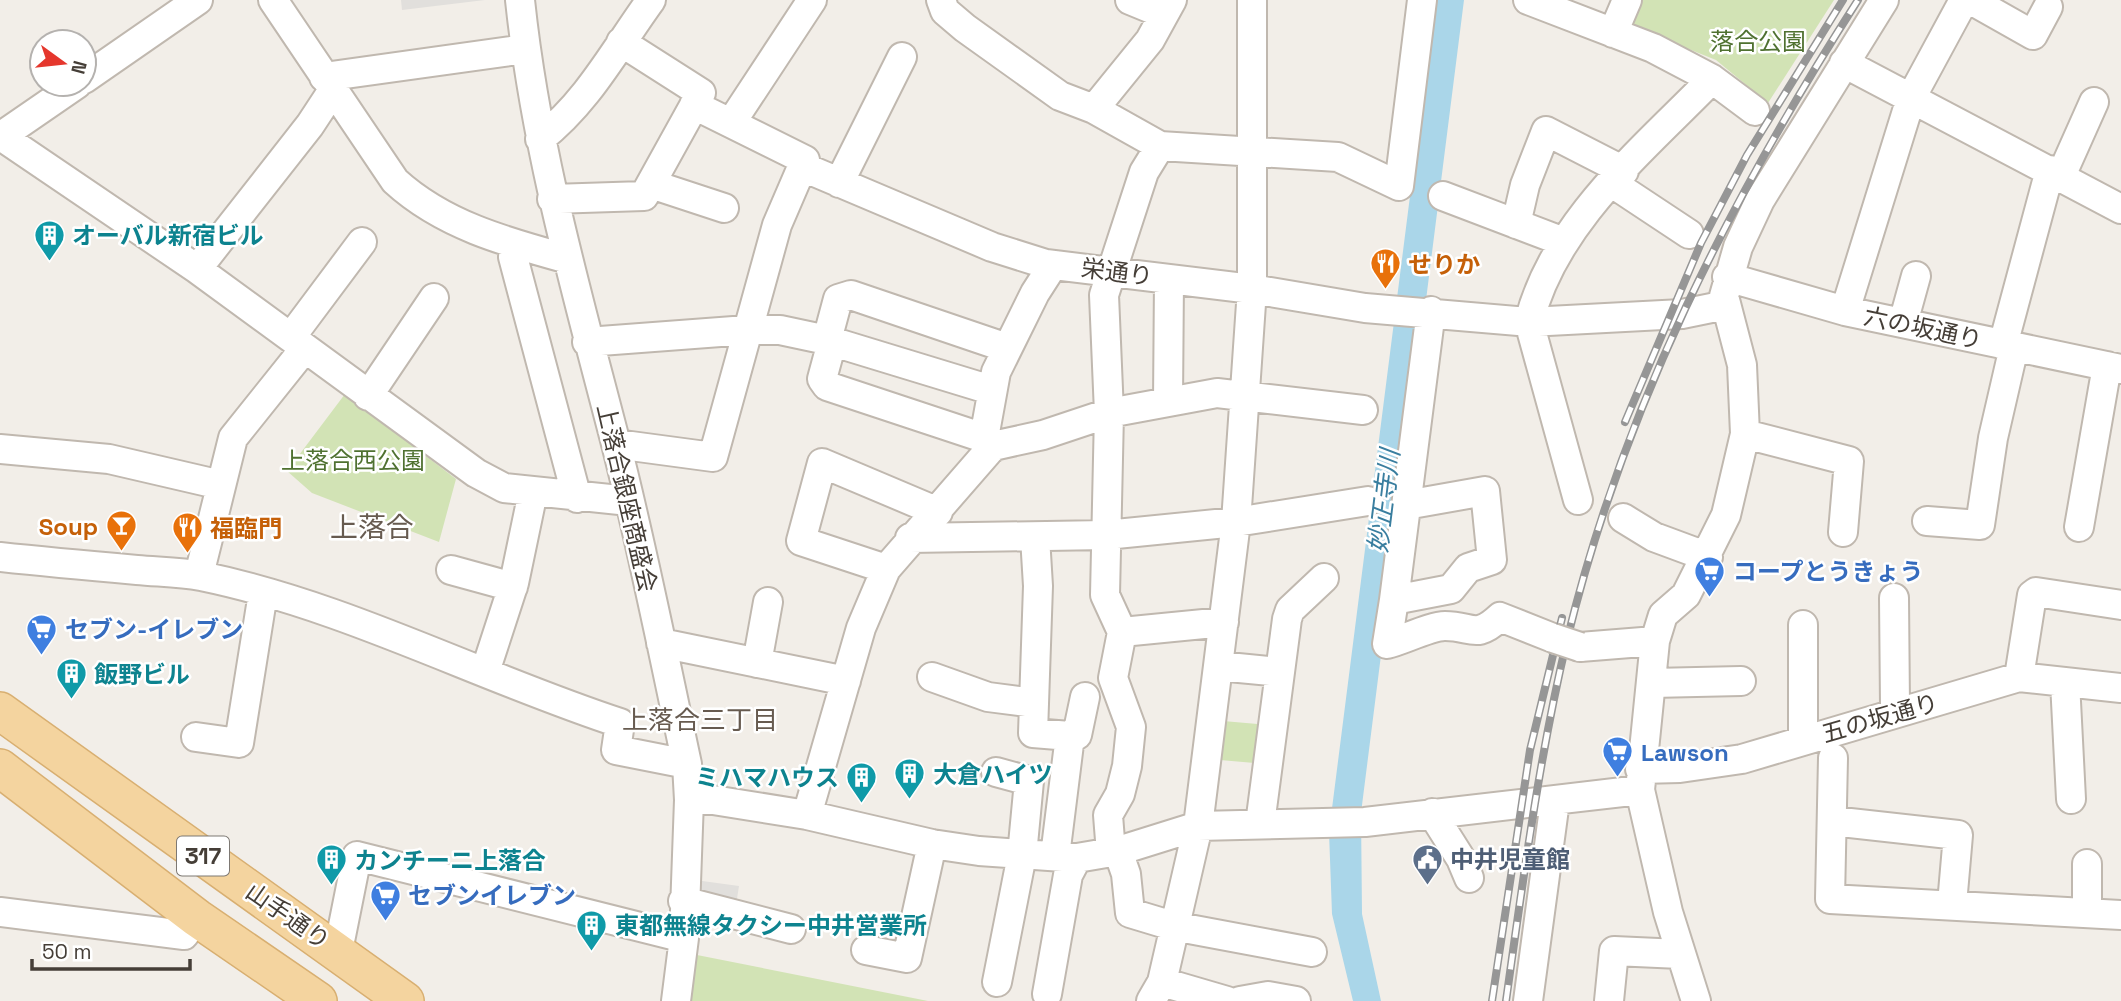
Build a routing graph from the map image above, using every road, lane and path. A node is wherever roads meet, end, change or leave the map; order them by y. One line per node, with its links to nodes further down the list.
1 (198, 0): 22 (street)
2 (273, 0): 24 (street)
3 (520, 0): 19 (street, 上落合銀座商盛会)
4 (651, 0): 18 (street)
5 (812, 0): 31 (street)
6 (941, 0): 29 (street)
7 (1130, 0): 15 (street)
8 (1252, 0): 35 (street)
9 (1422, 0): 35 (street)
10 (1528, 0): 17 (street)
11 (1627, 0): 17 (street)
12 (1884, 0): 21 (street)
13 (1964, 0): 26 (street)
14 (1971, 0): 16 (street)
15 (1168, 7): 29 (street)
16 (2048, 7)
17 (1613, 33): 23 (street)
18 (621, 42): 28 (street); 33 (street)
19 (525, 49): 24 (street); 33 (street, 上落合銀座商盛会)
20 (902, 57): 39 (street)
21 (1844, 63): 26 (street); 57 (street)
22 (98, 69)
23 (1712, 79): 30 (street); 38 (street)
24 (328, 83): 49 (street); 53 (street)
25 (57, 98): 32 (street)
26 (1911, 98): 37 (street); 59 (street)
27 (2094, 102): 37 (street)
28 (695, 105): 31 (street); 40 (street)
29 (1094, 108): 34 (street)
30 (1755, 111)
31 (731, 123): 36 (street, 栄通り)
32 (1, 136): 53 (street)
33 (540, 139): 42 (street, 上落合銀座商盛会)
34 (1160, 146): 35 (street); 50 (street)
35 (1253, 150): 56 (street)
36 (803, 167): 39 (street, 栄通り); 63 (street)
37 (2055, 173): 44 (street); 67 (street)
38 (1618, 177): 45 (street); 46 (street); 48 (street)
39 (839, 183): 52 (street, 栄通り)
40 (651, 184): 42 (street); 43 (street)
41 (1443, 196): 45 (street)
42 (552, 199): 51 (street, 上落合銀座商盛会)
43 (724, 208)
44 (2121, 209)
45 (1516, 225): 48 (street)
46 (1689, 234)
47 (362, 242): 65 (street)
48 (1564, 242): 61 (street)
49 (518, 245): 51 (street); 82 (street)
50 (1111, 253): 52 (street, 栄通り); 55 (street, 栄通り); 75 (street)
51 (568, 259): 66 (street, 上落合銀座商盛会)
52 (1053, 265): 68 (street)
53 (197, 269): 65 (street)
54 (1916, 276): 62 (street)
55 (1169, 279): 56 (street, 栄通り); 73 (street)
56 (1252, 289): 60 (street, 栄通り); 71 (street)
57 (1726, 291): 59 (street, 六の坂通り); 61 (street, 栄通り); 76 (street)
58 (434, 298): 72 (street)
59 (1845, 310): 62 (street, 六の坂通り)
60 (1435, 312): 61 (street, 栄通り); 86 (street)
61 (1529, 322): 83 (street)
62 (1903, 323): 67 (street, 六の坂通り)
63 (747, 330): 64 (street); 66 (street); 78 (street)
64 (830, 341): 68 (street); 70 (street); 77 (street)
65 (298, 342): 72 (street); 80 (street)
66 (587, 342): 78 (street, 上落合銀座商盛会)
67 (2008, 346): 69 (street, 六の坂通り); 89 (street)
68 (1007, 348): 70 (street)
69 (2114, 368): 91 (street)
70 (991, 390): 77 (street)
71 (1247, 395): 73 (street); 74 (street); 90 (street)
72 (368, 396): 81 (street)
73 (1168, 401): 75 (street)
74 (1363, 410)
75 (1110, 413): 77 (street); 93 (street)
76 (1745, 434): 92 (street); 97 (street)
77 (988, 443): 87 (street)
78 (616, 444): 84 (street, 上落合銀座商盛会)
79 (0, 449): 80 (street)
80 (221, 485): 100 (street)
81 (533, 492): 82 (street); 102 (street)
82 (577, 498): 84 (street)
83 (1578, 500)
84 (629, 501): 112 (street, 上落合銀座商盛会)
85 (1368, 501): 90 (street)
86 (1406, 505): 105 (street); 105 (street)
87 (937, 512): 95 (street); 98 (street)
88 (1623, 518): 97 (street)
89 (1927, 521)
90 (1236, 522): 93 (street); 108 (street)
91 (2079, 527)
92 (1843, 532)
93 (1107, 535): 94 (street); 110 (street)
94 (1035, 537): 95 (street); 125 (street)
95 (910, 538): 98 (street)
96 (0, 557): 100 (street)
97 (1708, 557): 111 (street)
98 (886, 569): 119 (street)
99 (451, 570): 102 (street)
100 (199, 575): 103 (street)
101 (1324, 578): 116 (street)
102 (513, 587): 115 (street)
103 (263, 593): 115 (street); 129 (street)
104 (1894, 598): 126 (street)
105 (1394, 600): 111 (street, bridge)
106 (768, 602): 113 (street)
107 (2121, 605): 118 (street)
108 (1223, 622): 110 (street); 114 (street)
109 (1803, 625): 130 (street)
110 (1122, 632): 145 (street)
111 (1655, 641): 122 (street)
112 (661, 643): 113 (street); 132 (street, 上落合銀座商盛会)
113 (757, 663): 119 (street)
114 (1218, 666): 116 (street); 143 (street)
115 (485, 672): 132 (street)
116 (1280, 672): 142 (street)
117 (932, 677): 125 (street)
118 (2019, 677): 121 (street, 五の坂通り); 130 (street, 五の坂通り)
119 (846, 681): 140 (street)
120 (1741, 681): 122 (street)
121 (2065, 682): 123 (street, 五の坂通り); 136 (street)
122 (1652, 683): 135 (street)
123 (2121, 688)
124 (1085, 697): 128 (street)
125 (1034, 703): 128 (street)
126 (1895, 706)
127 (0, 711): 160 (main road, 山手通り / 317)
128 (1070, 736): 147 (street)
129 (195, 737)
130 (1803, 740): 135 (street, 五の坂通り)
131 (1833, 758): 141 (street)
132 (687, 764): 137 (street, 上落合銀座商盛会)
133 (0, 768): 155 (main road, 317)
134 (996, 772): 146 (street)
135 (1640, 779): 138 (street, 五の坂通り); 162 (street)
136 (2071, 799)
137 (690, 800): 140 (street, 五の坂通り); 150 (street, 上落合銀座商盛会)
138 (1555, 801): 139 (street, 五の坂通り); 172 (street)
139 (1432, 813): 142 (street, 五の坂通り); 149 (street)
140 (807, 815): 144 (street, 五の坂通り)
141 (1832, 821): 151 (street); 151 (street)
142 (1260, 824): 143 (street, 五の坂通り)
143 (1199, 826): 145 (street, 五の坂通り); 156 (street)
144 (932, 844): 146 (street, 五の坂通り); 159 (street)
145 (1115, 852): 147 (street, 五の坂通り); 156 (street)
146 (1022, 855): 147 (street, 五の坂通り); 163 (street)
147 (1066, 857): 165 (street)
148 (2087, 864): 153 (street)
149 (1469, 878)
150 (683, 901): 157 (street); 158 (street, 上落合銀座商盛会)
151 (1952, 904): 153 (street)
152 (0, 912): 155 (street)
153 (2087, 912): 154 (street)
154 (2121, 915)
155 (197, 918): 166 (main road, 317)
156 (1173, 926): 161 (street); 164 (street)
157 (791, 929)
158 (684, 938): 160 (street); 168 (street, 上落合銀座商盛会)
159 (866, 950)
160 (338, 951): 167 (main road, 山手通り / 317)
161 (1312, 952)
162 (1680, 954): 173 (street); 174 (street)
163 (997, 982)
164 (1156, 992): 169 (street)
165 (1047, 994)
166 (318, 1001)
167 (405, 1001)
168 (676, 1001)
169 (1227, 1001)
170 (1240, 1001): 171 (street)
171 (1296, 1001)
172 (1528, 1001)
173 (1609, 1001)
174 (1696, 1001)

